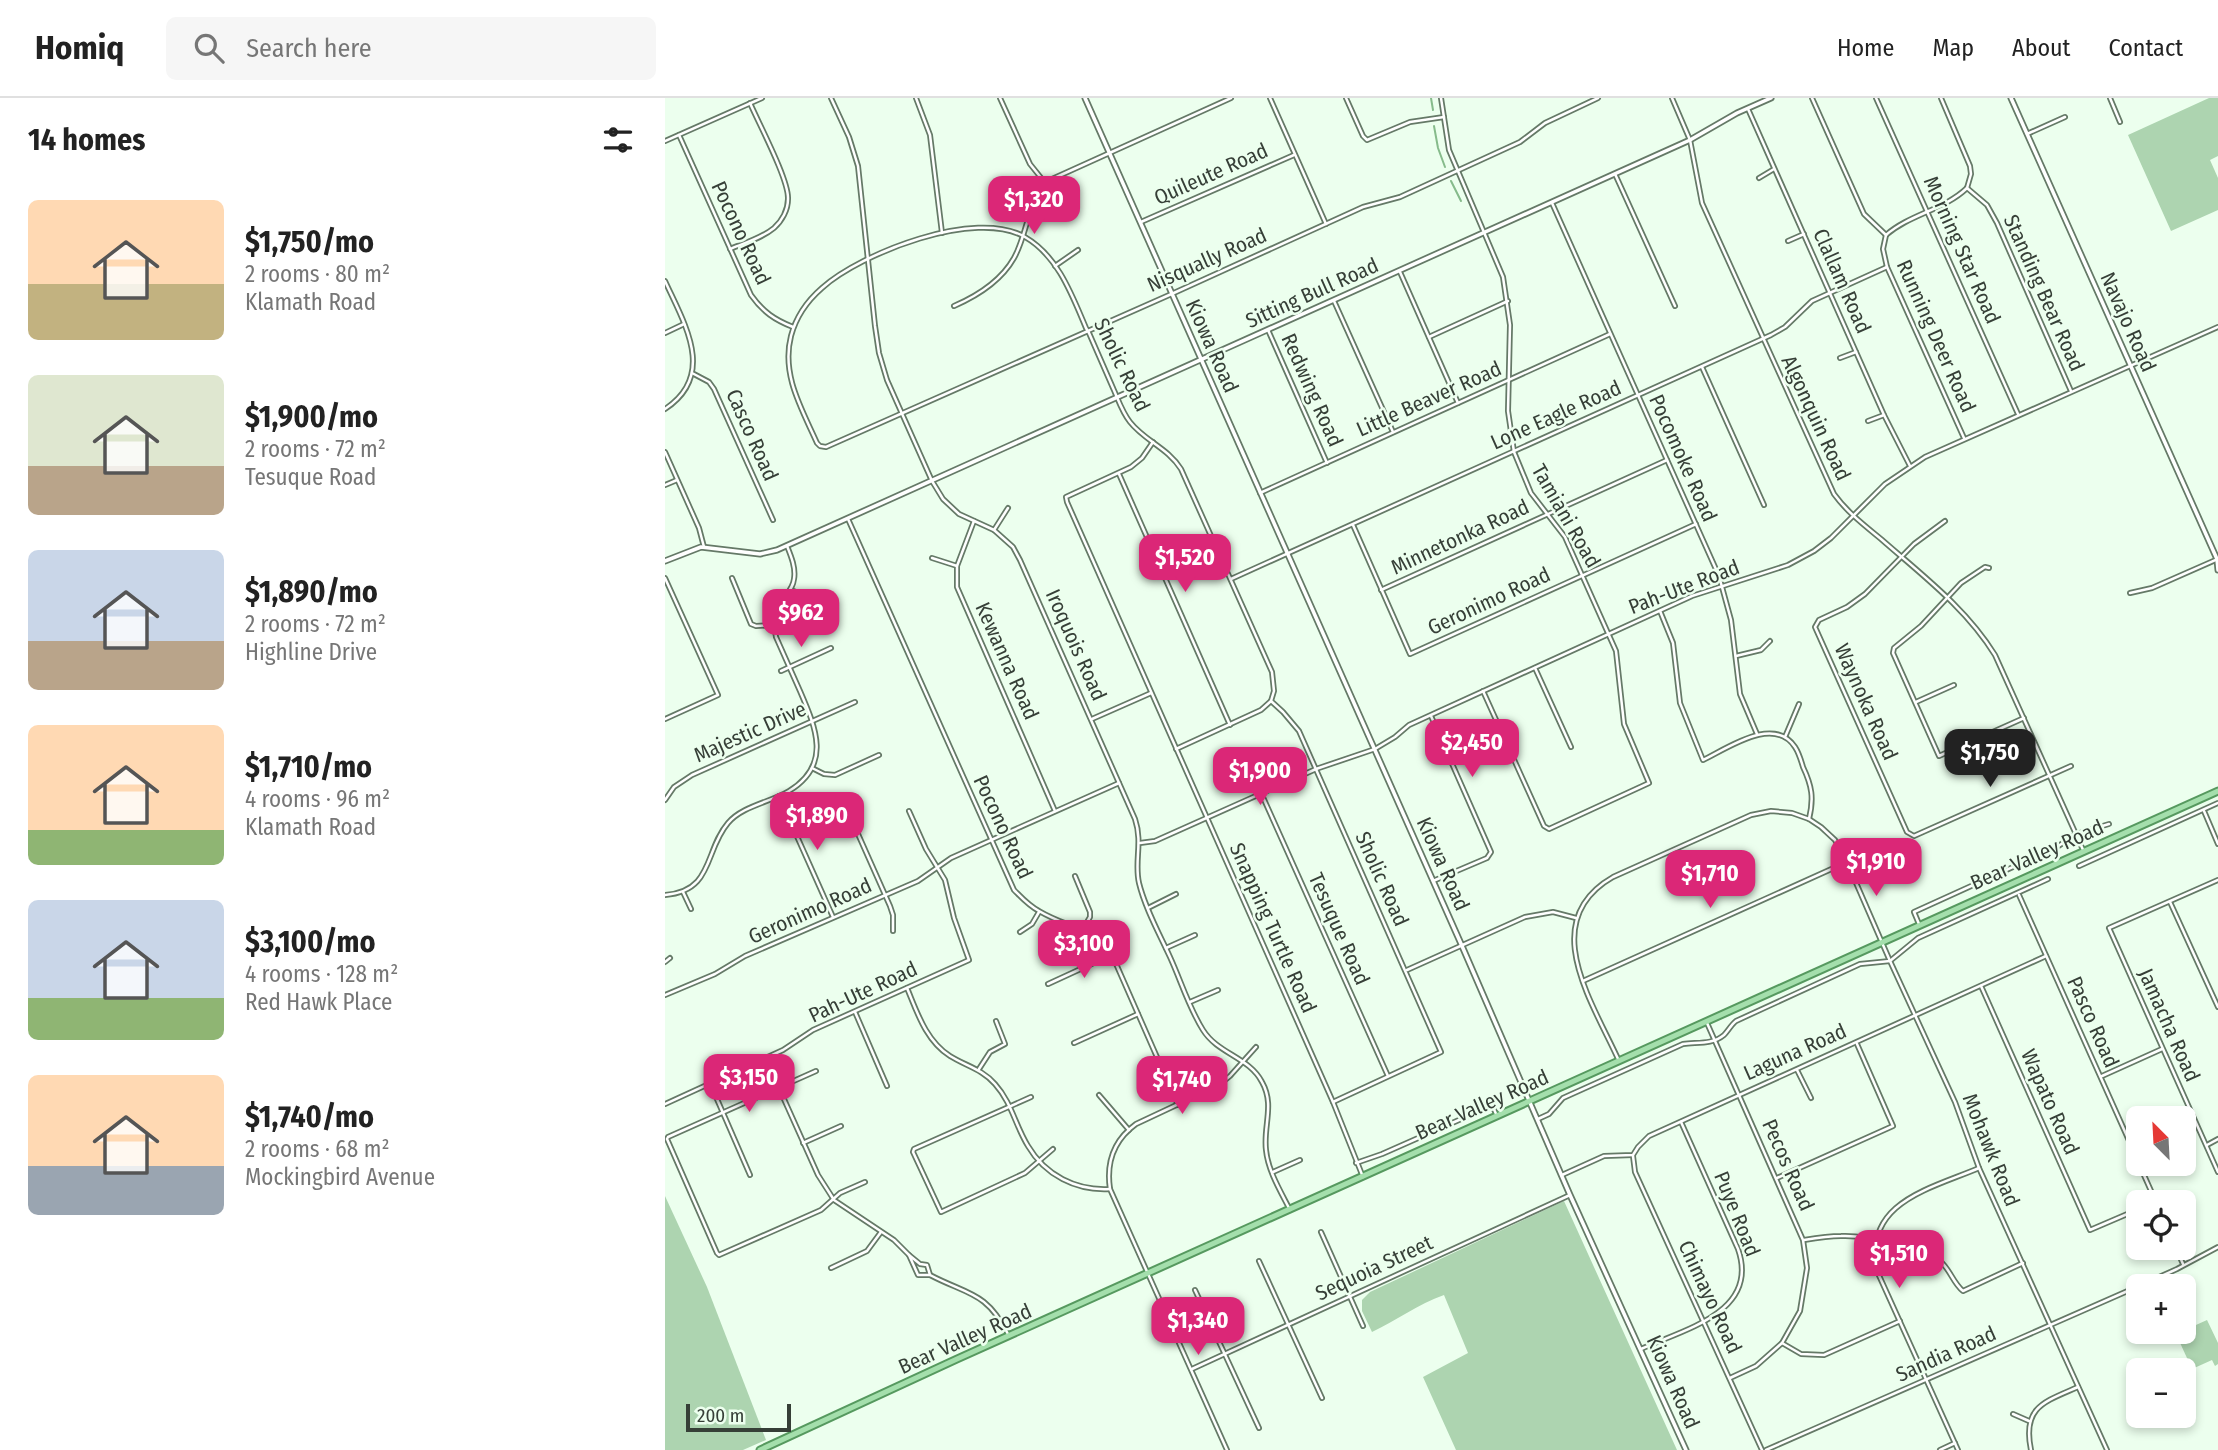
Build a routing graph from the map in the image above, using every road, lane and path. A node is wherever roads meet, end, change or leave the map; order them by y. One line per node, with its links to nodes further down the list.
1 (762, 98): 19 (street)
2 (831, 98): 48 (street, Iroquois Road)
3 (916, 98): 41 (street)
4 (1000, 98): 34 (street)
5 (1085, 98): 28 (street, Kiowa Road)
6 (1231, 98): 28 (street)
7 (1270, 98): 29 (street)
8 (1346, 98): 21 (street)
9 (1441, 98): 21 (street, Tamiani Road)
10 (1598, 98): 18 (street, Nisqually Road)
11 (1672, 98): 26 (street, Algonquin Road)
12 (1771, 98): 20 (street, Sitting Bull Road)
13 (1812, 98): 44 (street, Running Deer Road)
14 (1876, 98): 37 (street, Morning Star Road)
15 (1941, 98): 35 (street)
16 (2011, 98): 24 (street, Navajo Road)
17 (2109, 98): 23 (street)
18 (1587, 100): 31 (street, Nisqually Road)
19 (750, 103): 25 (street); 46 (street)
20 (1748, 109): 26 (street, Sitting Bull Road); 30 (street, Clallam Road)
21 (1444, 117): 31 (street, Tamiani Road)
22 (2065, 117): 24 (street)
23 (2120, 122)
24 (2027, 134): 71 (street, Navajo Road)
25 (679, 135): 27 (street); 46 (street, Pocono Road)
26 (1690, 140): 32 (street, Sitting Bull Road); 67 (street, Algonquin Road)
27 (665, 141)
28 (1109, 153): 34 (street); 38 (street, Kiowa Road)
29 (1294, 155): 38 (street, Quileute Road); 39 (street)
30 (1774, 169): 33 (street); 42 (street, Clallam Road)
31 (1458, 171): 39 (street, Nisqually Road); 40 (street, Tamiani Road)
32 (1615, 174): 36 (street, Sitting Bull Road); 58 (street)
33 (1759, 178)
34 (1046, 184): 43 (street)
35 (1967, 188): 37 (street); 75 (street, Standing Bear Road)
36 (1552, 203): 40 (street, Sitting Bull Road); 65 (street, Pocomoke Road)
37 (1927, 211): 44 (street); 81 (street, Morning Star Road)
38 (1141, 222): 54 (street, Kiowa Road)
39 (1326, 224): 54 (street, Nisqually Road)
40 (1486, 232): 51 (street, Sitting Bull Road); 56 (street, Tamiani Road)
41 (942, 233): 43 (street, Sholic Road); 48 (street, Sholic Road)
42 (1804, 233): 45 (street); 53 (street, Clallam Road)
43 (1022, 235): 49 (street, Sholic Road); 57 (street)
44 (1886, 235): 50 (street, Running Deer Road)
45 (1788, 241)
46 (730, 249): 60 (street, Pocono Road)
47 (1078, 250): 49 (street)
48 (868, 260): 60 (street, Sholic Road); 80 (street, Iroquois Road)
49 (1055, 266): 62 (street, Sholic Road)
50 (1887, 267): 53 (street, Lone Eagle Road); 85 (street, Running Deer Road)
51 (1400, 271): 55 (street, Sitting Bull Road); 66 (street)
52 (665, 281): 59 (street)
53 (1830, 292): 67 (street, Lone Eagle Road); 68 (street, Clallam Road)
54 (1172, 293): 62 (street, Nisqually Road); 70 (street, Kiowa Road)
55 (1333, 301): 63 (street, Sitting Bull Road); 84 (street)
56 (1508, 301): 66 (street); 74 (street, Tamiani Road)
57 (954, 306)
58 (1675, 306)
59 (684, 324): 64 (street); 73 (street)
60 (793, 327): 87 (street, Sholic Road)
61 (2218, 327): 71 (street, Pah-Ute Road)
62 (1087, 330): 77 (street, Sholic Road); 80 (street, Nisqually Road)
63 (1268, 330): 70 (street, Sitting Bull Road); 91 (street, Redwing Road)
64 (665, 333)
65 (1610, 334): 74 (street, Little Beaver Road); 76 (street, Pocomoke Road)
66 (1429, 337): 78 (street)
67 (1763, 339): 72 (street, Lone Eagle Road); 101 (street, Algonquin Road)
68 (1856, 352): 69 (street); 82 (street, Clallam Road)
69 (1840, 358)
70 (1202, 360): 77 (street, Sitting Bull Road); 97 (street, Kiowa Road)
71 (2130, 365): 75 (street, Pah-Ute Road); 114 (street, Navajo Road)
72 (1702, 367): 76 (street, Lone Eagle Road); 98 (street)
73 (692, 373): 79 (street); 103 (street, Casco Road)
74 (1508, 380): 78 (street, Little Beaver Road); 89 (street, Tamiani Road)
75 (2071, 391): 81 (street, Pah-Ute Road)
76 (1638, 395): 89 (street, Lone Eagle Road); 90 (street, Pocomoke Road)
77 (1117, 398): 86 (street, Sholic Road); 95 (street, Sitting Bull Road)
78 (1458, 403): 84 (street, Little Beaver Road)
79 (665, 409)
80 (902, 413): 87 (street, Nisqually Road); 95 (street, Iroquois Road)
81 (2018, 414): 85 (street, Pah-Ute Road)
82 (1884, 415): 83 (street); 92 (street, Clallam Road)
83 (1868, 421)
84 (1393, 432): 91 (street, Little Beaver Road)
85 (1964, 438): 92 (street, Pah-Ute Road)
86 (1153, 442): 93 (street); 122 (street, Sholic Road)
87 (826, 447)
88 (665, 452): 94 (street)
89 (1514, 452): 100 (street, Tamiani Road); 107 (street, Lone Eagle Road)
90 (1667, 460): 100 (street, Minnetonka Road); 106 (street, Pocomoke Road)
91 (1327, 463): 97 (street, Little Beaver Road)
92 (1910, 466): 101 (street, Pah-Ute Road)
93 (1119, 474): 140 (street, Snapping Turtle Road); 150 (street)
94 (677, 480): 96 (street); 110 (street)
95 (932, 481): 102 (street, Sitting Bull Road); 105 (street, Iroquois Road)
96 (665, 485)
97 (1260, 493): 111 (street, Kiowa Road)
98 (1764, 505)
99 (1008, 508): 108 (street)
100 (1546, 514): 119 (street, Tamiani Road); 125 (street, Minnetonka Road)
101 (1853, 516): 112 (street, Algonquin Road); 123 (street, Pah-Ute Road)
102 (848, 519): 109 (street, Sitting Bull Road); 175 (street, Pocono Road)
103 (773, 520)
104 (1945, 520): 112 (street)
105 (974, 521): 108 (street, Iroquois Road); 116 (street)
106 (1696, 524): 119 (street, Geronimo Road); 123 (street, Pocomoke Road)
107 (1353, 525): 111 (street, Lone Eagle Road); 125 (street)
108 (994, 530): 148 (street, Iroquois Road)
109 (787, 546): 110 (street, Sitting Bull Road); 124 (street)
110 (704, 547): 115 (street, Sitting Bull Road)
111 (1289, 554): 122 (street, Lone Eagle Road); 155 (street, Kiowa Road)
112 (1901, 557): 128 (street, Algonquin Road); 160 (street, Waynoka Road)
113 (932, 558): 116 (street)
114 (2218, 560): 118 (street, Navajo Road); 126 (street)
115 (665, 561)
116 (957, 566): 169 (street, Kewanna Road)
117 (1989, 568): 128 (street)
118 (2218, 570)
119 (1582, 575): 125 (street, Geronimo Road); 131 (street, Tamiani Road)
120 (665, 578): 147 (street)
121 (732, 578): 130 (street)
122 (1231, 580): 141 (street, Sholic Road)
123 (1721, 585): 129 (street, Pah-Ute Road); 134 (street, Pocomoke Road)
124 (791, 590): 127 (street); 130 (street)
125 (1381, 590)
126 (2130, 593)
127 (808, 597)
128 (1948, 597): 143 (street); 146 (street, Algonquin Road)
129 (1660, 611): 131 (street, Pah-Ute Road); 151 (street)
130 (774, 625): 135 (street)
131 (1608, 634): 136 (street, Pah-Ute Road); 139 (street, Tamiani Road)
132 (1770, 640): 134 (street)
133 (831, 648): 135 (street)
134 (1736, 656): 151 (street, Pocomoke Road)
135 (789, 667): 137 (street); 149 (street)
136 (1535, 668): 139 (street, Pah-Ute Road); 153 (street)
137 (781, 671)
138 (1954, 685): 143 (street)
139 (1483, 691): 145 (street, Pah-Ute Road)
140 (1151, 693): 148 (street); 154 (street, Snapping Turtle Road)
141 (1271, 701): 150 (street); 159 (street, Sholic Road)
142 (855, 702): 149 (street, Majestic Drive)
143 (1916, 702): 146 (street)
144 (1799, 704): 152 (street)
145 (1431, 715): 155 (street, Pah-Ute Road); 185 (street)
146 (2024, 718): 160 (street, Algonquin Road)
147 (665, 719)
148 (1092, 719): 161 (street, Iroquois Road)
149 (813, 721): 158 (street); 165 (street, Majestic Drive)
150 (1230, 725): 154 (street)
151 (1757, 734): 152 (street)
152 (1784, 737): 171 (street)
153 (1571, 747)
154 (1176, 749): 170 (street, Snapping Turtle Road)
155 (1375, 749): 159 (street, Pah-Ute Road); 185 (street, Kiowa Road)
156 (879, 755): 158 (street)
157 (2071, 766): 160 (street)
158 (812, 768): 164 (street)
159 (1316, 769): 163 (street, Pah-Ute Road); 210 (street, Sholic Road)
160 (2049, 775): 174 (street, Algonquin Road)
161 (1119, 783): 169 (street, Geronimo Road); 176 (street, Iroquois Road)
162 (2218, 791): 178 (main road, Bear Valley Road)
163 (1262, 794): 170 (street, Pah-Ute Road); 235 (street, Tesuque Road)
164 (779, 796): 186 (street); 195 (street)
165 (665, 800)
166 (2218, 803): 167 (street)
167 (2204, 810): 177 (street); 180 (street)
168 (909, 811): 181 (street)
169 (1055, 811): 175 (street, Geronimo Road)
170 (1206, 818): 176 (street, Pah-Ute Road); 245 (street, Snapping Turtle Road)
171 (1808, 819): 179 (street, Mohawk Road); 196 (street)
172 (2109, 824): 174 (street)
173 (858, 834): 190 (street)
174 (2076, 834): 178 (street, Algonquin Road); 197 (street)
175 (991, 840): 181 (street, Geronimo Road); 194 (street, Pocono Road)
176 (1140, 844): 192 (street, Iroquois Road)
177 (2218, 844)
178 (2084, 852): 197 (main road, Bear Valley Road)
179 (1847, 862): 202 (street, Mohawk Road); 211 (street)
180 (2079, 866)
181 (939, 868): 190 (street, Geronimo Road); 215 (street, Pah-Ute Road)
182 (1075, 876): 198 (street)
183 (2048, 879): 187 (street)
184 (2218, 880): 191 (street)
185 (1433, 881): 203 (street, Kiowa Road)
186 (683, 892): 189 (street); 193 (street)
187 (2018, 893): 206 (street, Pasco Road); 208 (street)
188 (1176, 894): 192 (street)
189 (665, 895)
190 (885, 895): 195 (street, Geronimo Road); 199 (street)
191 (2171, 902): 219 (street); 229 (street, Jamacha Road)
192 (1148, 908): 204 (street, Iroquois Road)
193 (691, 909)
194 (1039, 912): 198 (street, Pocono Road); 200 (street)
195 (833, 917): 217 (street, Geronimo Road)
196 (1576, 918): 203 (street); 211 (street)
197 (1920, 925): 202 (main road, Bear Valley Road)
198 (1083, 929): 205 (street, Pocono Road)
199 (893, 931)
200 (1020, 932)
201 (1195, 935): 204 (street)
202 (1883, 943): 208 (street, Mohawk Road); 224 (main road, Bear Valley Road)
203 (1462, 946): 210 (street); 244 (street, Kiowa Road)
204 (1166, 948): 218 (street, Iroquois Road)
205 (1111, 955): 212 (street); 221 (street, Pocono Road)
206 (2046, 956): 213 (street, Laguna Road); 236 (street, Pasco Road)
207 (670, 958): 209 (street)
208 (1890, 961): 222 (street, Mohawk Road); 225 (street)
209 (665, 962)
210 (1406, 971): 235 (street, Sholic Road)
211 (1583, 981): 230 (street)
212 (1048, 984)
213 (1981, 986): 222 (street, Laguna Road); 277 (street, Wapato Road)
214 (665, 988): 217 (street)
215 (907, 988): 220 (street, Pah-Ute Road); 232 (street)
216 (1219, 990): 218 (street)
217 (667, 994)
218 (1190, 1002): 231 (street, Iroquois Road)
219 (2218, 1007)
220 (855, 1012): 237 (street, Pah-Ute Road); 238 (street)
221 (1138, 1014): 226 (street); 247 (street, Pocono Road)
222 (1915, 1016): 227 (street, Laguna Road); 265 (street, Mohawk Road)
223 (996, 1021): 232 (street)
224 (1706, 1022): 225 (street, Pecos Road); 230 (main road, Bear Valley Road)
225 (1714, 1039): 241 (street, Pecos Road); 251 (street)
226 (1074, 1042)
227 (1856, 1042): 233 (street, Laguna Road); 271 (street)
228 (1256, 1047): 231 (street)
229 (2162, 1049): 236 (street); 259 (street, Jamacha Road)
230 (1619, 1061): 244 (main road, Bear Valley Road)
231 (1244, 1062): 247 (street); 266 (street, Iroquois Road)
232 (979, 1069): 248 (street)
233 (1797, 1069): 241 (street, Laguna Road); 243 (street)
234 (816, 1071): 239 (street)
235 (1388, 1076): 245 (street)
236 (2100, 1077): 255 (street, Pasco Road)
237 (710, 1083): 246 (street, Pah-Ute Road); 249 (street)
238 (887, 1086)
239 (779, 1088): 249 (street); 258 (street)
240 (1100, 1095): 254 (street)
241 (1739, 1095): 252 (street, Laguna Road); 271 (street, Pecos Road)
242 (1031, 1097): 248 (street)
243 (1811, 1098)
244 (1530, 1101): 250 (main road, Bear Valley Road); 251 (street, Kiowa Road)
245 (1333, 1102): 264 (street, Snapping Turtle Road)
246 (665, 1104)
247 (1178, 1105): 254 (street)
248 (1011, 1106): 263 (street); 263 (street)
249 (723, 1112): 256 (street); 268 (street)
250 (1497, 1116): 264 (street); 270 (main road, Bear Valley Road)
251 (1538, 1119): 269 (street, Kiowa Road)
252 (1681, 1121): 261 (street, Laguna Road); 297 (street, Puye Road)
253 (841, 1126): 258 (street)
254 (1129, 1130): 273 (street)
255 (2126, 1134)
256 (667, 1139): 275 (street)
257 (2218, 1139): 259 (street)
258 (803, 1143): 275 (street)
259 (2207, 1145): 267 (street, Jamacha Road)
260 (1053, 1149): 263 (street)
261 (1633, 1155): 269 (street); 297 (street, Chimayo Road)
262 (1300, 1160): 266 (street)
263 (1039, 1162): 273 (street)
264 (1356, 1163): 270 (street, Snapping Turtle Road)
265 (1979, 1168): 281 (street); 286 (street, Mohawk Road)
266 (1273, 1172): 276 (street, Iroquois Road)
267 (2218, 1172)
268 (750, 1175)
269 (1562, 1175): 274 (street, Kiowa Road)
270 (1363, 1177): 276 (main road, Bear Valley Road)
271 (1777, 1178): 280 (street, Pecos Road)
272 (865, 1182): 275 (street)
273 (1110, 1189): 291 (street)
274 (1570, 1195): 296 (street, Sequoia Street); 304 (street, Kiowa Road)
275 (834, 1200): 278 (street)
276 (1290, 1210): 291 (main road, Bear Valley Road)
277 (2126, 1215)
278 (881, 1232): 283 (street); 290 (street)
279 (1321, 1232): 296 (street)
280 (1803, 1240): 281 (street); 303 (street, Pecos Road)
281 (1875, 1240): 286 (street); 298 (street)
282 (2218, 1247): 288 (street, Sandia Road)
283 (909, 1255): 287 (street); 289 (street)
284 (2181, 1260): 288 (street)
285 (1259, 1261): 300 (street)
286 (2023, 1263): 299 (street, Mohawk Road)
287 (920, 1264): 289 (street); 293 (street)
288 (2183, 1265): 292 (street, Sandia Road)
289 (916, 1267): 293 (street)
290 (831, 1268)
291 (1147, 1274): 302 (main road, Bear Valley Road); 306 (street)
292 (2164, 1274)
293 (930, 1275): 302 (street)
294 (1195, 1290): 305 (street)
295 (2126, 1292): 299 (street, Sandia Road)
296 (1350, 1296): 300 (street, Sequoia Street); 301 (street)
297 (1704, 1321): 304 (street, Puye Road); 307 (street, Chimayo Road)
298 (1900, 1321): 303 (street); 308 (street)
299 (2050, 1324): 308 (street, Sandia Road); 309 (street, Mohawk Road)
300 (1288, 1325): 305 (street, Sequoia Street); 310 (street)
301 (1363, 1326)
302 (1009, 1336): 315 (main road, Bear Valley Road)
303 (1782, 1343): 307 (street, Pecos Road)
304 (1641, 1349): 317 (street, Kiowa Road)
305 (1225, 1354): 306 (street, Sequoia Street); 313 (street)
306 (1191, 1370): 316 (street)
307 (1730, 1378): 318 (street, Chimayo Road)
308 (1926, 1380): 314 (street); 318 (street, Sandia Road)
309 (2078, 1387): 312 (street); 322 (street, Mohawk Road)
310 (1322, 1398)
311 (2013, 1414): 312 (street)
312 (2029, 1421): 321 (street)
313 (1259, 1428)
314 (1955, 1443): 319 (street); 320 (street)
315 (761, 1450)
316 (1227, 1450)
317 (1686, 1450)
318 (1764, 1450)
319 (1940, 1450)
320 (1958, 1450)
321 (2031, 1450)
322 (2107, 1450)

